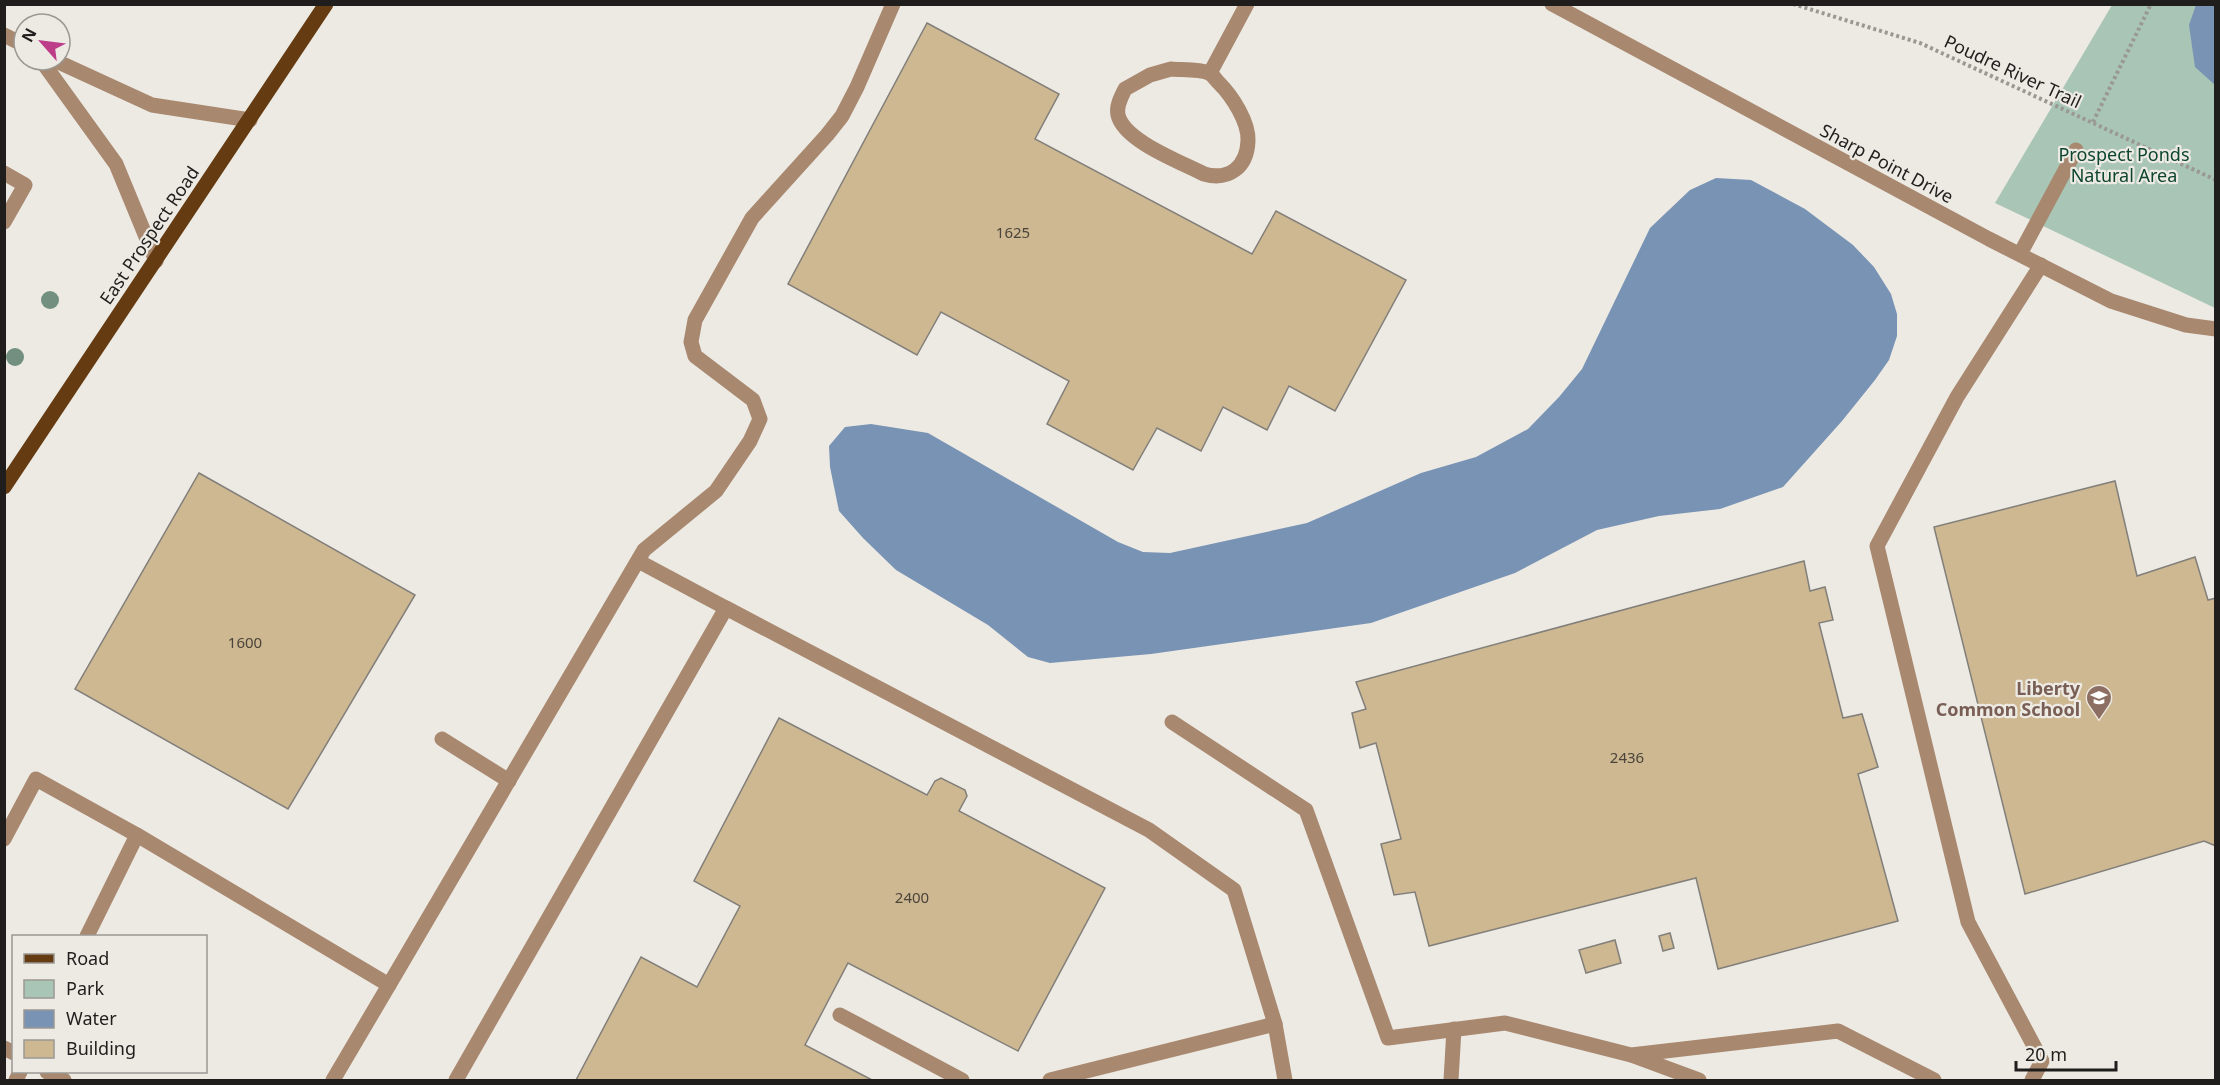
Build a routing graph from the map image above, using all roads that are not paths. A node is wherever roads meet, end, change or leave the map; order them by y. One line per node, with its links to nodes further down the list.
1 (326, 4): 8 (main road, East Prospect Road)
2 (893, 4): 17 (street)
3 (1247, 4): 7 (street)
4 (1552, 4): 12 (street, Sharp Point Drive)
5 (72, 68): 8 (street)
6 (50, 72): 13 (street)
7 (1210, 74): 7 (street)
8 (250, 120): 13 (main road, East Prospect Road)
9 (2076, 150): 12 (street)
10 (4, 173): 11 (street)
11 (4, 222)
12 (2020, 254): 14 (street, Sharp Point Drive)
13 (156, 261): 16 (main road, East Prospect Road)
14 (2041, 265): 15 (street, Sharp Point Drive); 38 (street)
15 (2216, 329)
16 (4, 487)
17 (638, 561): 18 (street); 21 (street)
18 (726, 608): 27 (street); 31 (street)
19 (1172, 722): 28 (street)
20 (441, 739): 21 (street)
21 (509, 781): 25 (street)
22 (137, 835): 23 (street); 24 (street); 25 (street)
23 (4, 839)
24 (87, 935)
25 (389, 985): 30 (street)
26 (840, 1015): 32 (street)
27 (1275, 1024): 33 (street); 34 (street)
28 (1454, 1029): 29 (street); 35 (street)
29 (1631, 1055): 36 (street); 37 (street)
30 (333, 1080)
31 (456, 1080)
32 (962, 1080)
33 (1050, 1080)
34 (1285, 1080)
35 (1451, 1080)
36 (1699, 1080)
37 (1934, 1080)
38 (2032, 1080)

